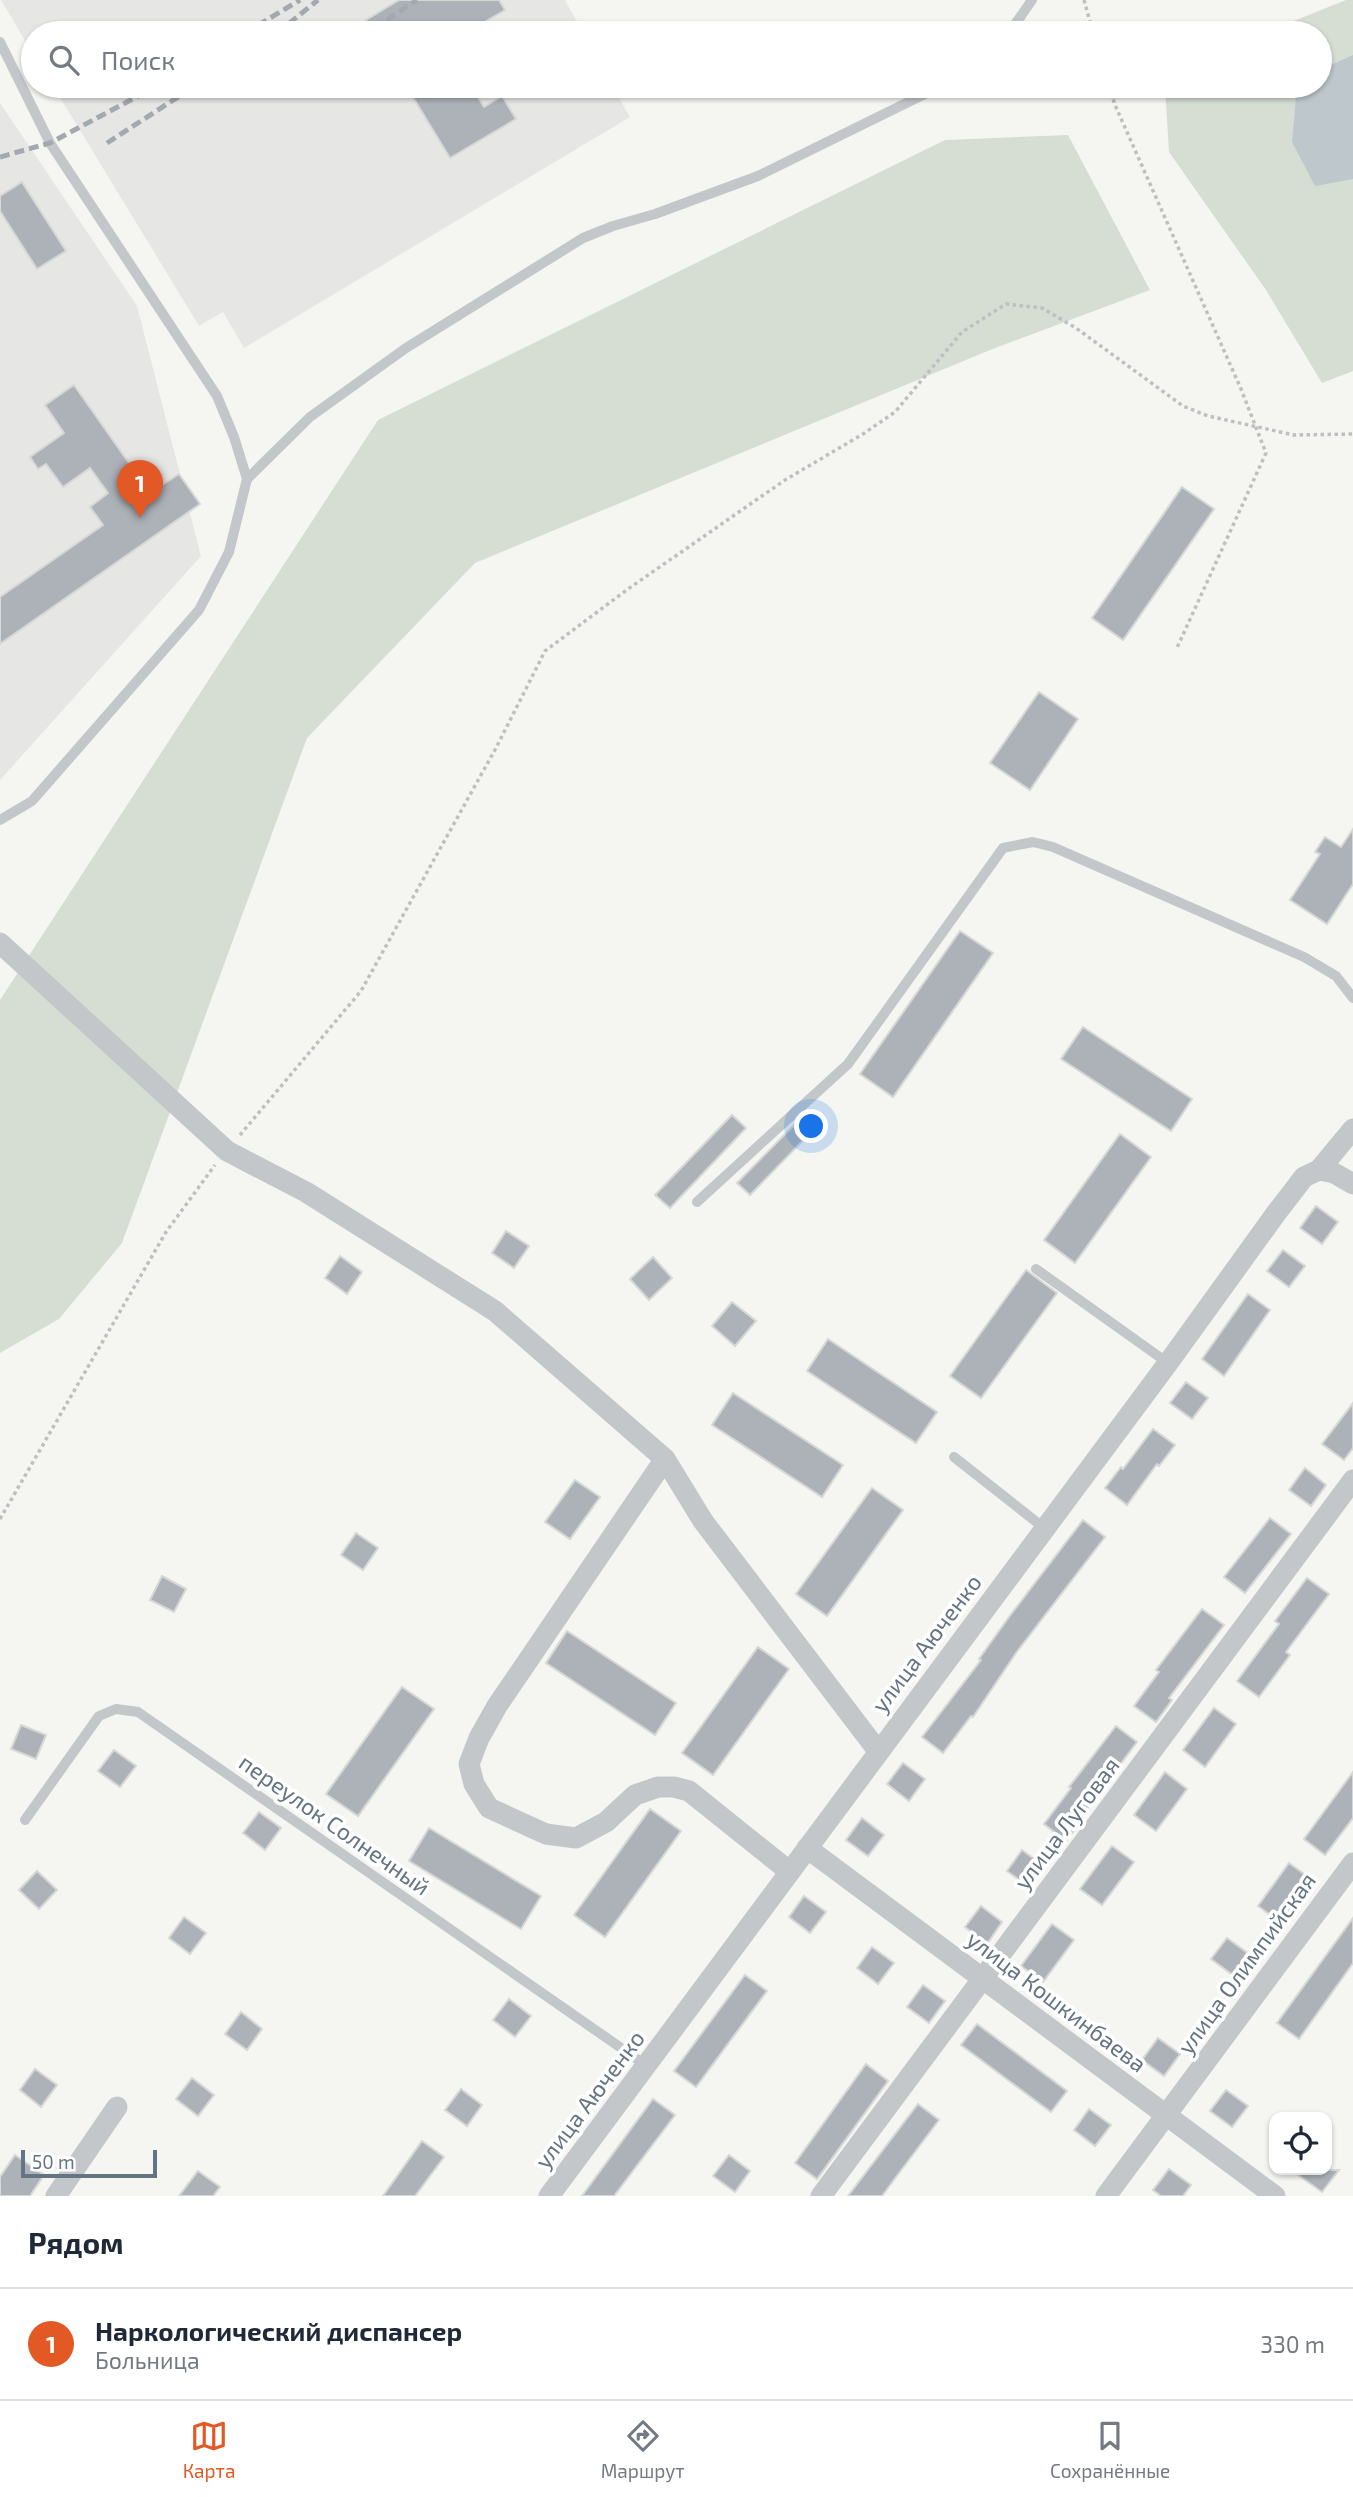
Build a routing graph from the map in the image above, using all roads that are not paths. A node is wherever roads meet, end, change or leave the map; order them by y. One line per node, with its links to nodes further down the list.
1 (1032, 0): 2 (lane)
2 (1018, 21)
3 (0, 42): 4 (lane)
4 (21, 84)
5 (28, 98): 7 (lane)
6 (917, 98): 7 (lane)
7 (247, 479): 8 (lane)
8 (0, 820)
9 (0, 943): 18 (street)
10 (1353, 998): 14 (lane)
11 (1353, 1129): 12 (street, улица Аюченко)
12 (1319, 1170): 13 (street); 16 (street, улица Аюченко)
13 (1353, 1184)
14 (697, 1202)
15 (1036, 1269): 16 (lane)
16 (1168, 1363): 20 (street, улица Аюченко)
17 (954, 1457): 20 (lane)
18 (665, 1459): 21 (street); 25 (street)
19 (1353, 1480): 26 (street, улица Луговая)
20 (1044, 1528): 21 (street, улица Аюченко)
21 (878, 1751): 23 (street, улица Аюченко)
22 (25, 1820): 27 (lane, переулок Солнечный)
23 (807, 1848): 25 (street, улица Аюченко); 26 (street, улица Кошкинбаева)
24 (1353, 1863): 29 (street, улица Олимпийская)
25 (790, 1872): 27 (street, улица Аюченко)
26 (983, 1978): 29 (street, улица Кошкинбаева); 32 (street, улица Луговая)
27 (647, 2066): 31 (street, улица Аюченко)
28 (117, 2107): 30 (street)
29 (1166, 2117): 33 (street, улица Олимпийская); 34 (street, улица Кошкинбаева)
30 (56, 2196)
31 (549, 2196)
32 (821, 2196)
33 (1106, 2196)
34 (1275, 2196)

